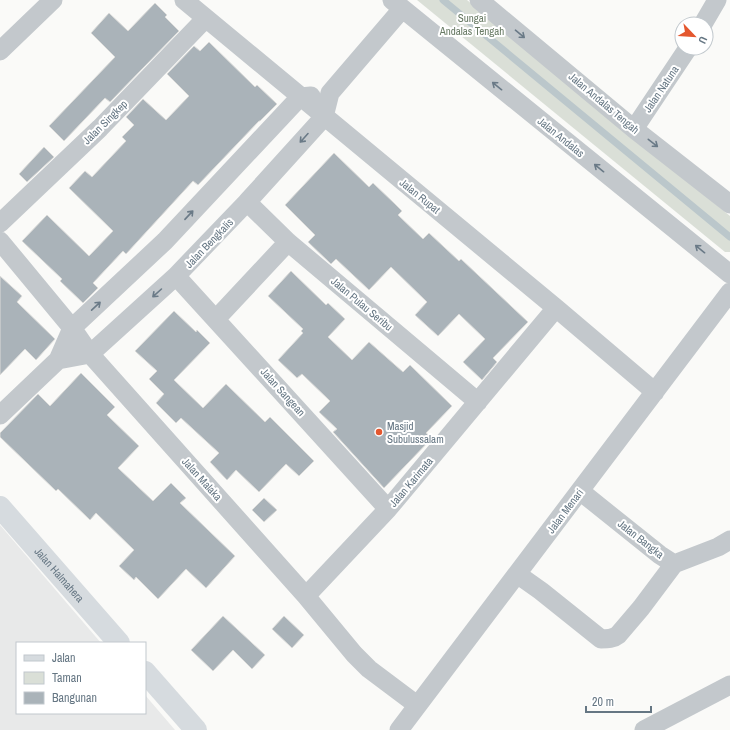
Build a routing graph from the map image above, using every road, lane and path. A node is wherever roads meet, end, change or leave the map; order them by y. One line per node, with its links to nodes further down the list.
1 (54, 0): 8 (street)
2 (184, 0): 7 (street, Jalan Rupat)
3 (479, 0): 13 (street, Jalan Andalas Tengah, one-way to 13)
4 (717, 0): 6 (street)
5 (397, 4): 10 (street, Jalan Bengkalis); 19 (street, Jalan Andalas, one-way to 5)
6 (708, 16)
7 (206, 18): 11 (street, Jalan Rupat); 16 (street, Jalan Singkep)
8 (0, 52)
9 (683, 56): 13 (street, Jalan Natuna)
10 (330, 93): 11 (street); 12 (street, Jalan Bengkalis)
11 (300, 97): 12 (street, Jalan Rupat); 24 (street, one-way to 11)
12 (324, 117): 14 (street, Jalan Bengkalis, one-way to 14); 22 (street, Jalan Rupat)
13 (634, 129): 15 (street, Jalan Andalas Tengah, one-way to 15)
14 (247, 202): 18 (street, Jalan Pulau Seribu); 20 (street, Jalan Bengkalis)
15 (730, 204)
16 (0, 223)
17 (0, 241): 24 (street, Jalan Malaka)
18 (288, 242): 23 (street); 28 (street, Jalan Pulau Seribu)
19 (730, 274)
20 (176, 276): 23 (street, Jalan Sangean); 25 (street, Jalan Bengkalis, one-way to 25)
21 (730, 292): 27 (street, Jalan Menari)
22 (556, 308): 27 (street, Jalan Rupat); 28 (street, Jalan Karimata)
23 (216, 319): 32 (street, Jalan Sangean)
24 (72, 328): 25 (street, Jalan Malaka); 26 (street)
25 (90, 354): 26 (street); 36 (street, Jalan Malaka)
26 (58, 360): 29 (street)
27 (655, 392): 30 (street, Jalan Menari)
28 (478, 402): 32 (street, Jalan Karimata)
29 (0, 415)
30 (580, 491): 34 (street, Jalan Bangka); 35 (street, Jalan Menari)
31 (0, 507): 37 (street, Jalan Halmahera)
32 (388, 509): 36 (street, Jalan Karimata)
33 (730, 540): 34 (street, Jalan Bangka)
34 (674, 564): 35 (street)
35 (517, 574): 40 (street, Jalan Menari)
36 (306, 596): 40 (street, Jalan Malaka)
37 (118, 642)
38 (146, 673): 41 (street)
39 (730, 685): 43 (street)
40 (417, 705): 42 (street, Jalan Menari)
41 (196, 730)
42 (399, 730)
43 (644, 730)

